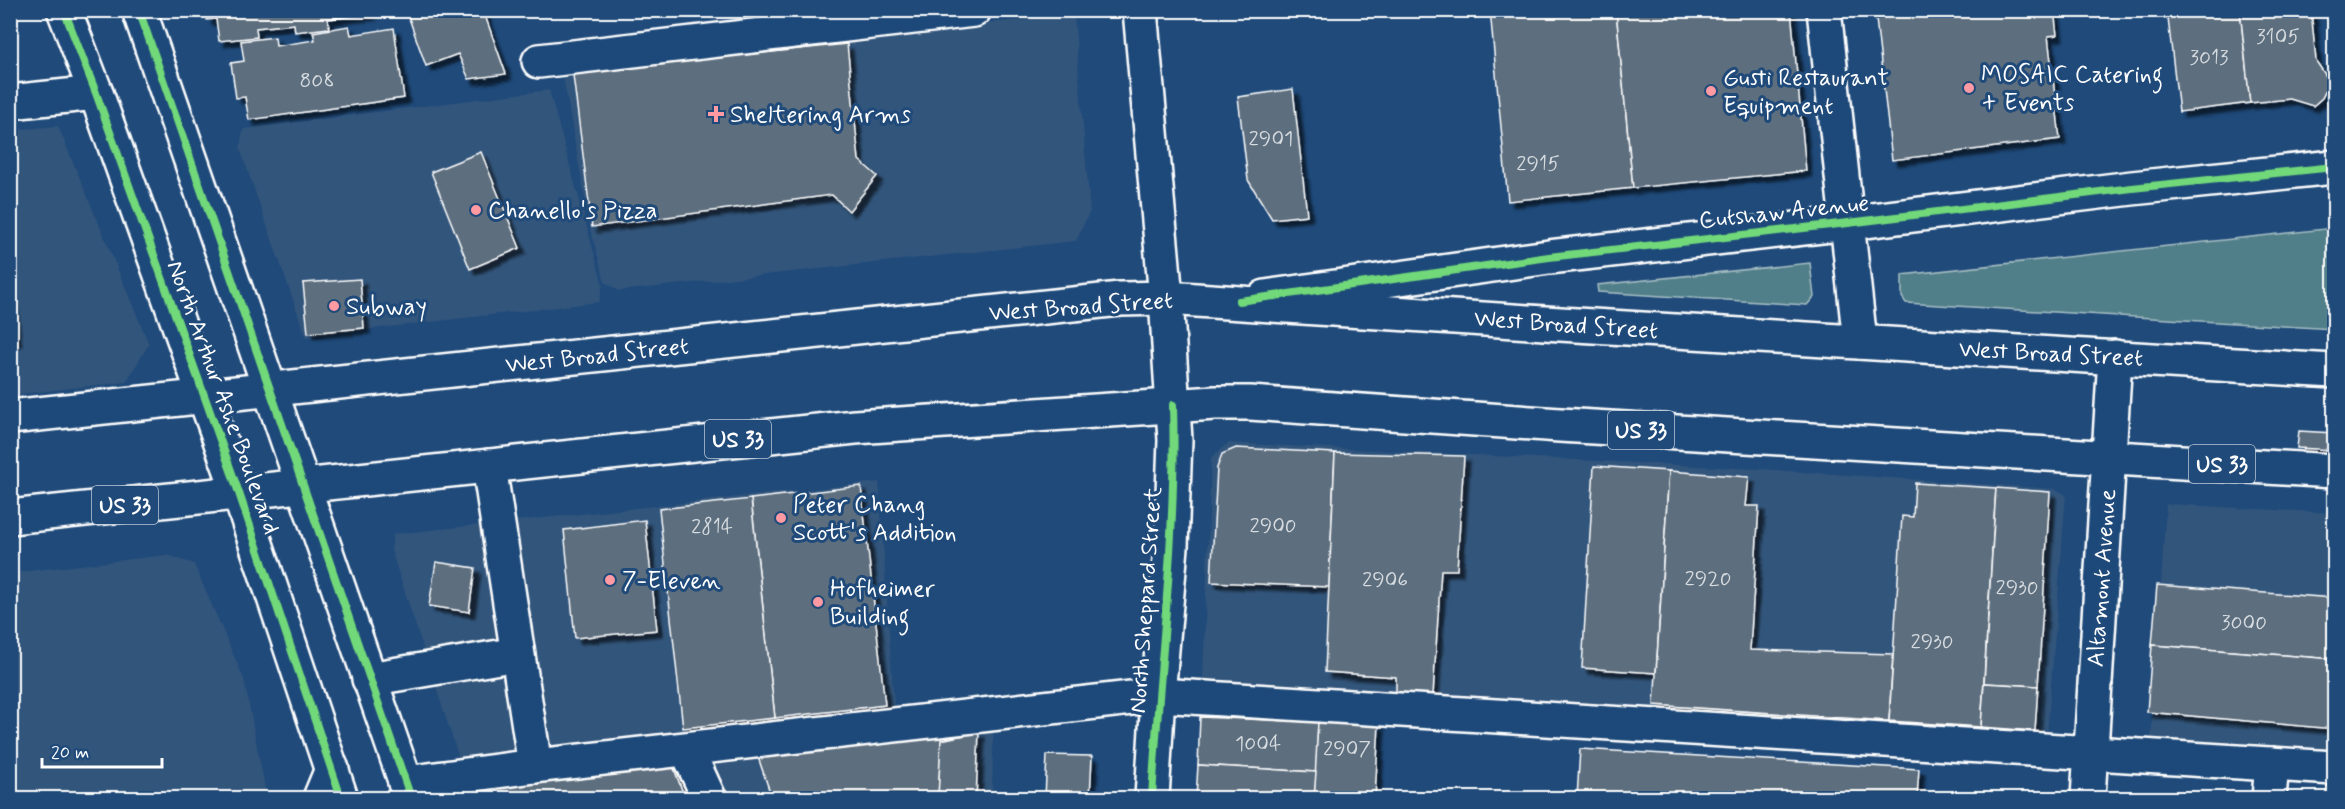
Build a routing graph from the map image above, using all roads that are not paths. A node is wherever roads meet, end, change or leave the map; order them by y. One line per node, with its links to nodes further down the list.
1 (64, 10): 7 (main road, North Arthur Ashe Boulevard)
2 (139, 10): 16 (main road, North Arthur Ashe Boulevard)
3 (974, 10): 6 (main road)
4 (1140, 10): 11 (main road, North Sheppard Street)
5 (1824, 10): 10 (main road)
6 (539, 61)
7 (96, 93): 8 (main road); 17 (main road, North Arthur Ashe Boulevard)
8 (10, 102)
9 (2334, 167): 10 (main road, Cutshaw Avenue)
10 (1848, 223): 12 (main road, Cutshaw Avenue); 13 (main road)
11 (1166, 298): 12 (main road, West Broad Street); 16 (main road, West Broad Street); 18 (main road, North Sheppard Street)
12 (1239, 301): 13 (main road, West Broad Street)
13 (1860, 342): 14 (main road, West Broad Street)
14 (2115, 357): 15 (main road, West Broad Street); 20 (main road, Altamont Avenue)
15 (2334, 371)
16 (270, 391): 17 (main road, West Broad Street); 23 (main road, North Arthur Ashe Boulevard)
17 (204, 398): 19 (main road, West Broad Street); 24 (main road, North Arthur Ashe Boulevard)
18 (1173, 405): 20 (main road, US 33); 21 (main road, US 33); 28 (main road, North Sheppard Street)
19 (10, 417)
20 (2109, 457): 22 (main road, US 33); 30 (main road, Altamont Avenue)
21 (489, 466): 23 (main road, US 33); 26 (main road)
22 (2334, 471)
23 (303, 486): 24 (main road, US 33); 27 (main road, North Arthur Ashe Boulevard)
24 (238, 493): 25 (main road, US 33); 34 (main road, North Arthur Ashe Boulevard)
25 (10, 517)
26 (518, 654): 27 (main road); 32 (main road)
27 (369, 679): 35 (main road, North Arthur Ashe Boulevard)
28 (1158, 695): 29 (main road); 30 (main road); 37 (main road, North Sheppard Street)
29 (687, 750): 32 (main road); 36 (main road)
30 (2090, 752): 31 (main road); 38 (main road, Altamont Avenue)
31 (2272, 764): 33 (main road); 39 (main road)
32 (535, 766): 35 (main road)
33 (2334, 768)
34 (331, 789)
35 (408, 791)
36 (709, 798)
37 (1152, 798)
38 (2088, 798)
39 (2270, 798)

